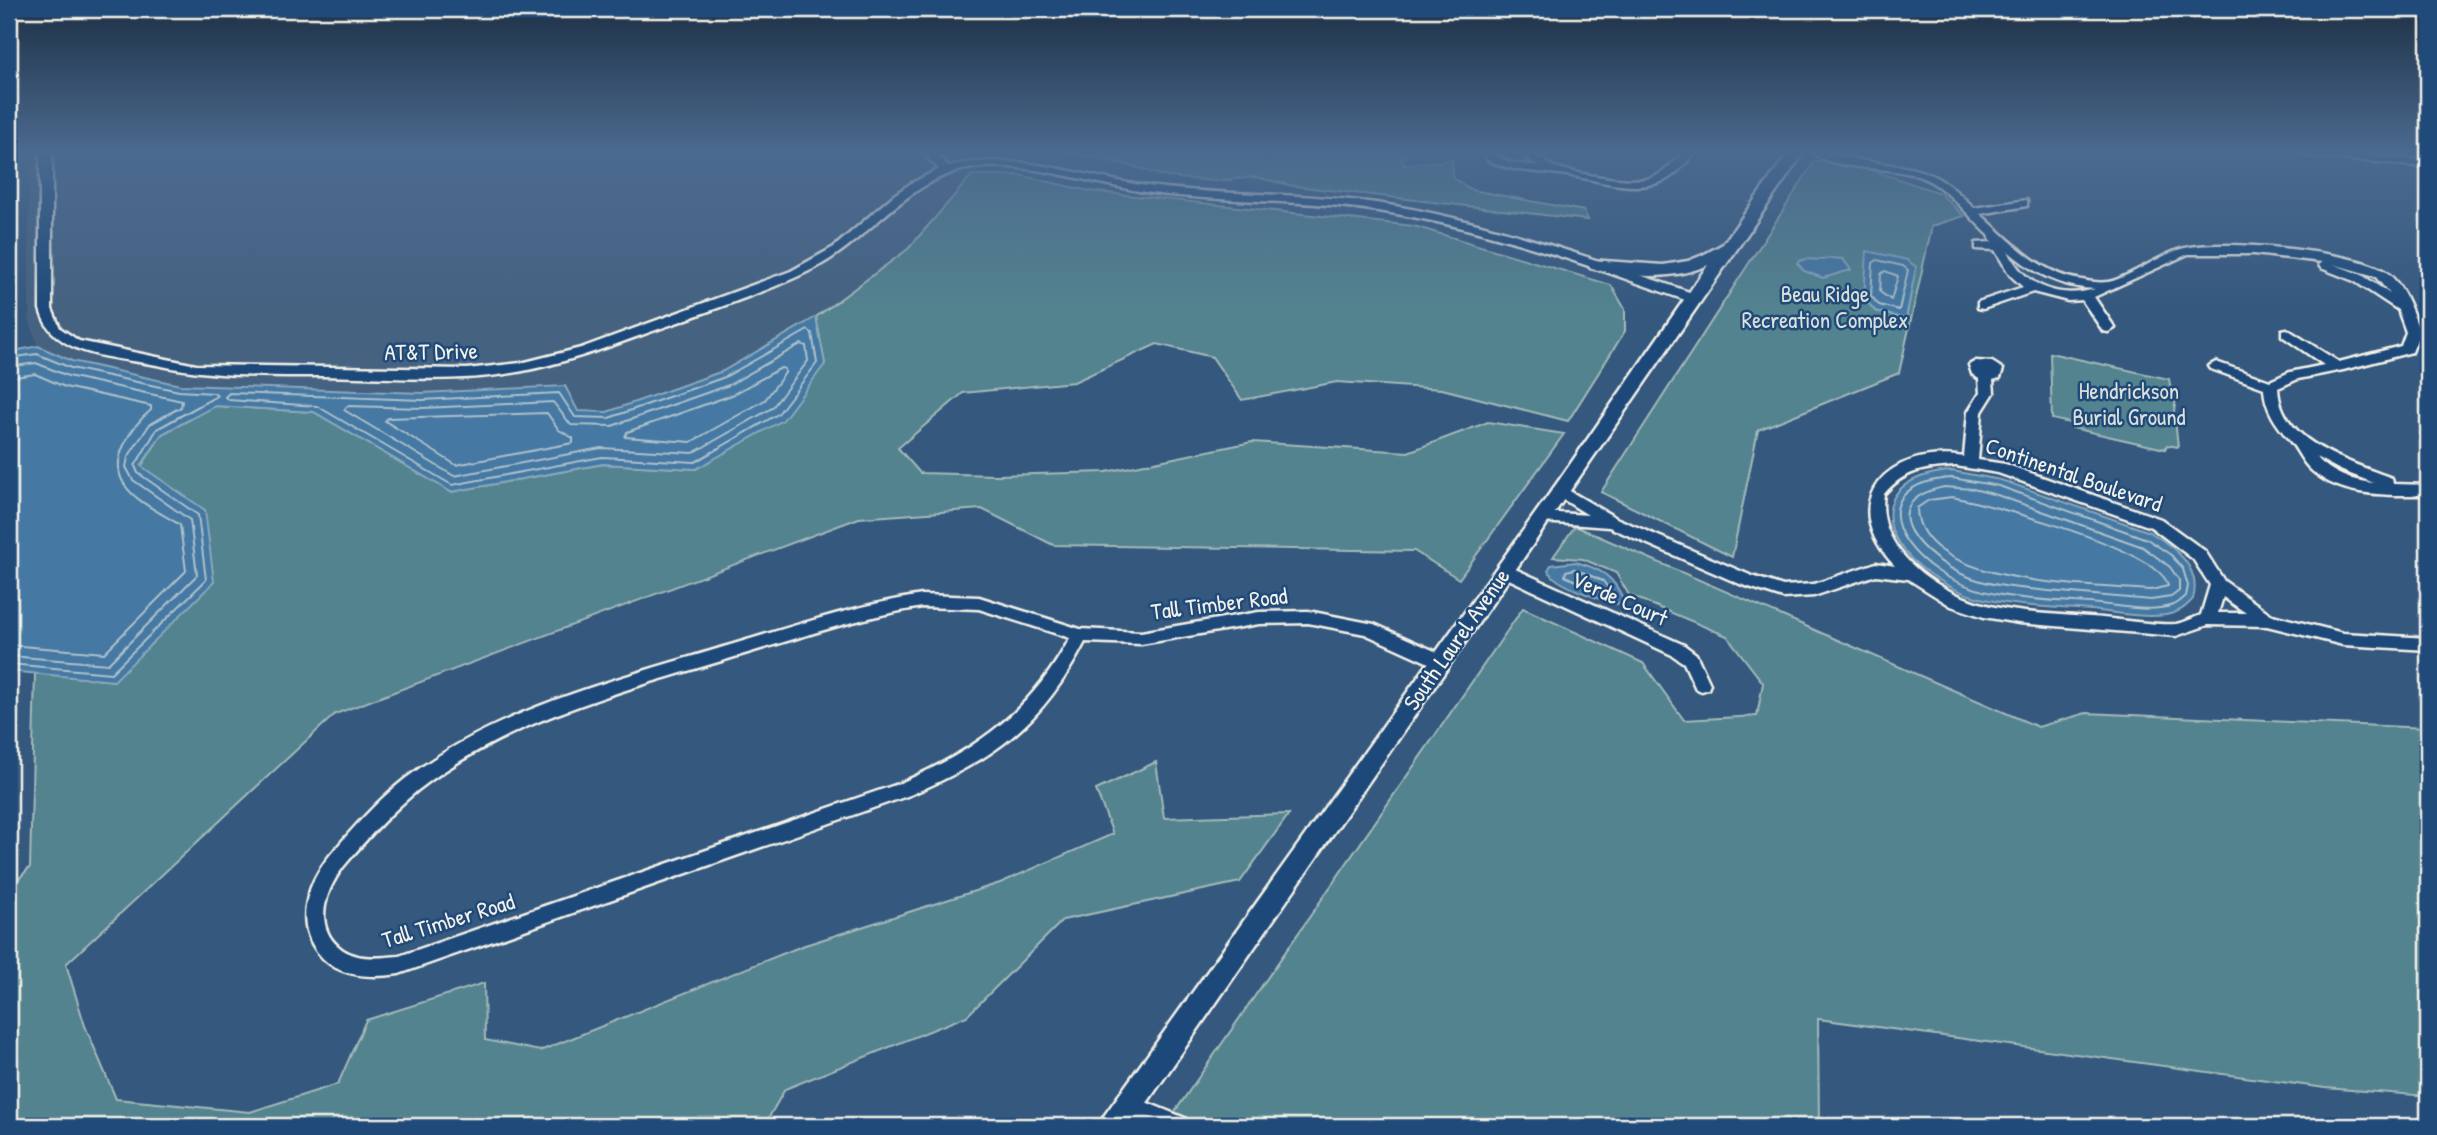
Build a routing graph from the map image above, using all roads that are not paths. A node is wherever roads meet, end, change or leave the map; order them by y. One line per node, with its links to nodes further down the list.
1 (46, 205): 2 (street, AT&T Drive)
2 (889, 205)
3 (1358, 205): 11 (street, AT&T Drive)
4 (1759, 205): 9 (main road, South Laurel Avenue)
5 (1965, 205): 7 (street)
6 (2012, 205): 7 (street)
7 (1971, 212): 8 (street)
8 (1998, 240): 10 (street); 12 (street); 13 (street)
9 (1732, 243): 11 (main road); 15 (main road, South Laurel Avenue)
10 (1980, 246)
11 (1596, 264): 15 (street, AT&T Drive)
12 (2112, 286): 14 (street); 20 (street)
13 (2030, 289): 14 (street); 16 (street)
14 (2087, 297): 17 (street)
15 (1693, 298): 25 (main road, South Laurel Avenue)
16 (1983, 305)
17 (2108, 328)
18 (2287, 333): 20 (street)
19 (2216, 366): 22 (street)
20 (2335, 366): 22 (street)
21 (1986, 377): 23 (street)
22 (2271, 386): 24 (street)
23 (1971, 462): 28 (street, Continental Boulevard); 32 (street, Continental Boulevard)
24 (2423, 490)
25 (1561, 491): 26 (main road, South Laurel Avenue); 27 (street, Continental Boulevard)
26 (1542, 517): 27 (street, Continental Boulevard); 30 (main road, South Laurel Avenue)
27 (1611, 522): 29 (street, Continental Boulevard)
28 (1889, 550): 29 (street); 31 (street, Continental Boulevard)
29 (1875, 569): 31 (street, Continental Boulevard)
30 (1504, 570): 37 (main road, South Laurel Avenue); 38 (street, Verde Court)
31 (1912, 575): 33 (street, Continental Boulevard)
32 (2218, 585): 33 (street); 34 (street, Continental Boulevard)
33 (2208, 619): 34 (street, Continental Boulevard)
34 (2267, 620): 36 (street, Continental Boulevard)
35 (1080, 635): 35 (street, Tall Timber Road); 37 (street, Tall Timber Road)
36 (2428, 644)
37 (1440, 661): 39 (main road, South Laurel Avenue)
38 (1702, 684)
39 (1121, 1116): 40 (street); 41 (street)
40 (1150, 1126)
41 (1177, 1126)

